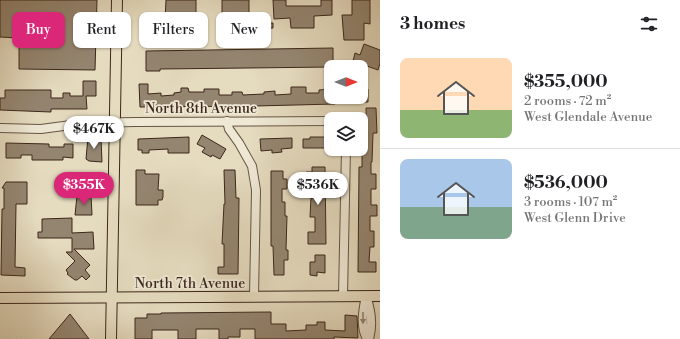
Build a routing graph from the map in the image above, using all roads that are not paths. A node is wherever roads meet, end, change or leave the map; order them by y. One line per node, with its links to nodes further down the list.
1 (117, 0): 4 (main road)
2 (227, 121): 3 (street, North 8th Avenue); 4 (street, North 8th Avenue); 7 (street)
3 (324, 121)
4 (114, 122): 5 (street, North 8th Avenue); 11 (main road)
5 (0, 128)
6 (346, 156): 8 (street)
7 (254, 296): 8 (main road, North 7th Avenue); 11 (main road, North 7th Avenue)
8 (343, 296): 9 (main road, North 7th Avenue)
9 (366, 296): 10 (main road, North 7th Avenue); 14 (street)
10 (380, 296)
11 (112, 297): 12 (main road, North 7th Avenue); 13 (main road)
12 (0, 298)
13 (111, 339)
14 (368, 339)

